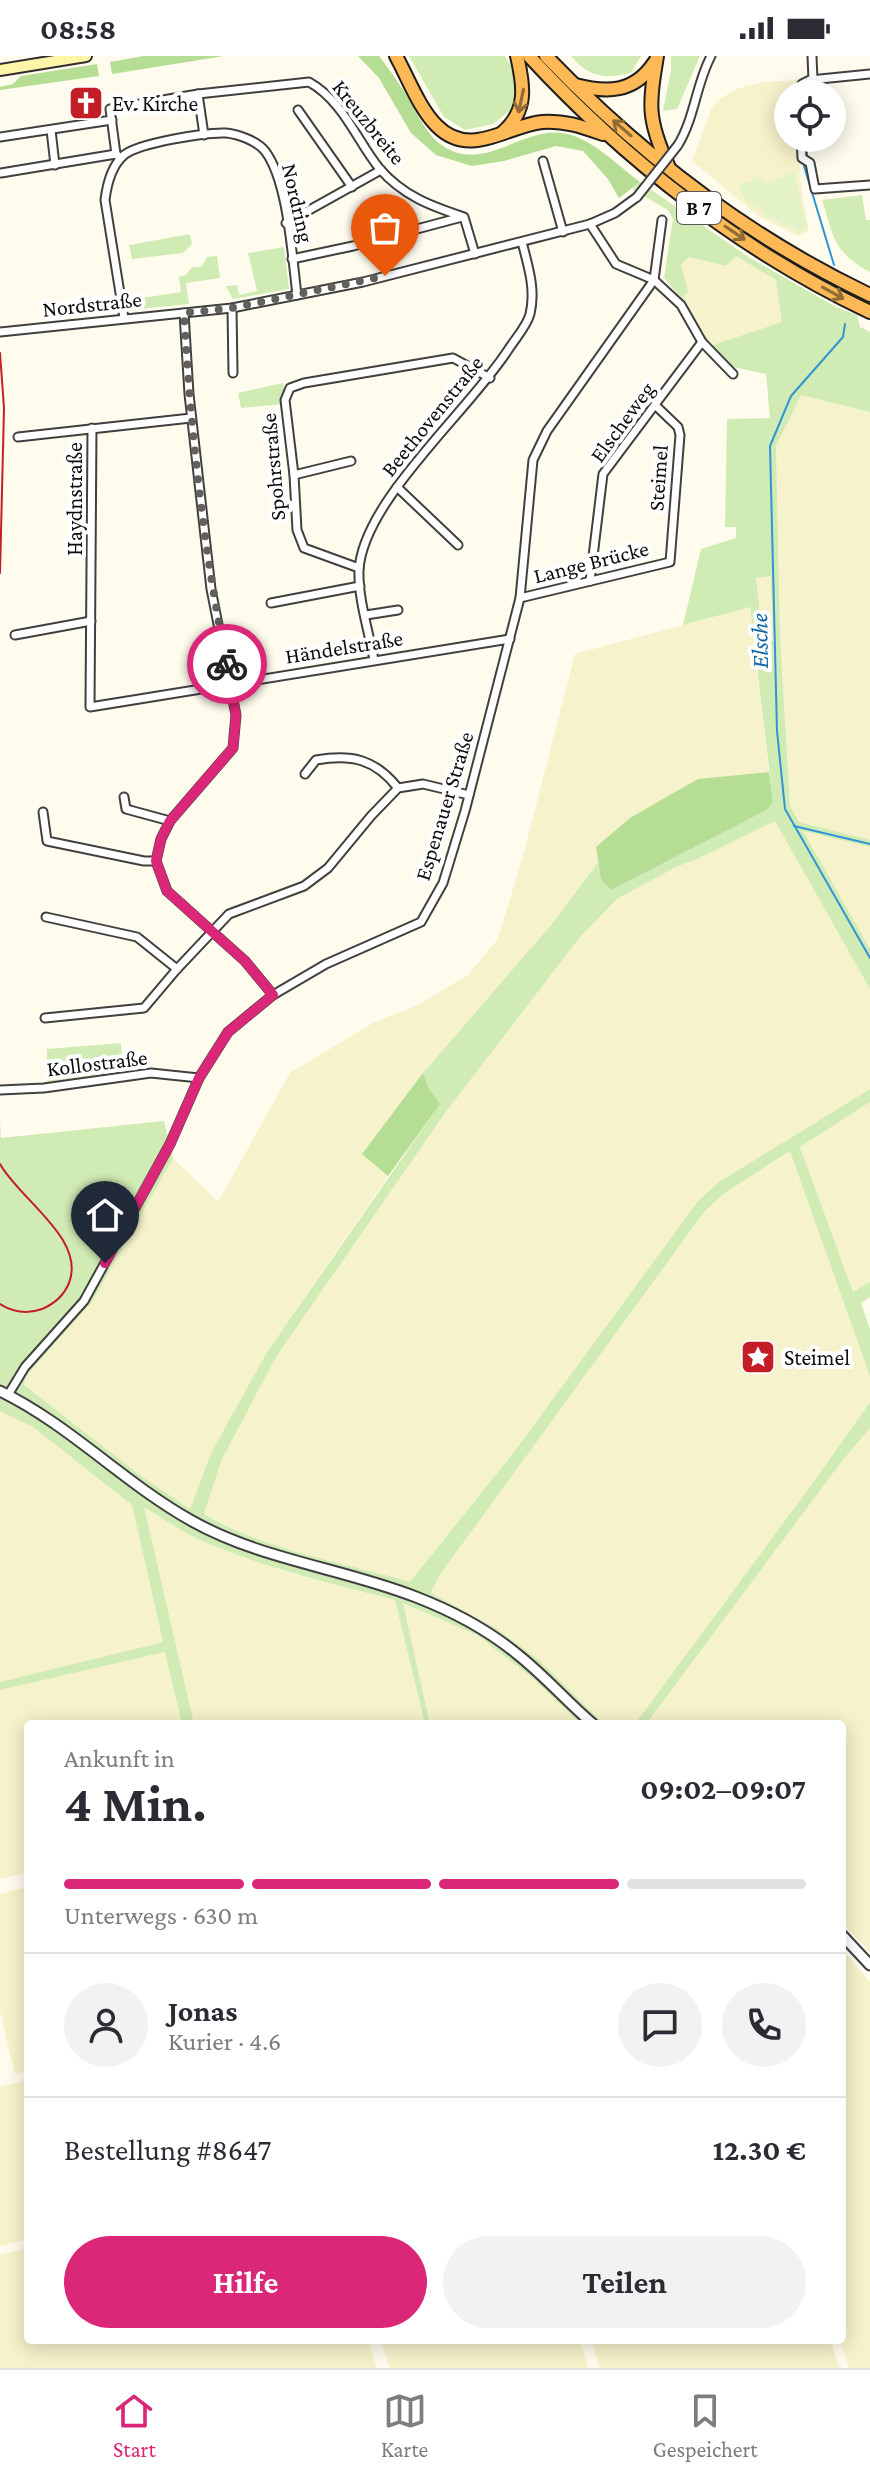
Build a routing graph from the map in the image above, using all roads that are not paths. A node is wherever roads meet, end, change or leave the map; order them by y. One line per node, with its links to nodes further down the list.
1 (86, 56): 9 (main road)
2 (396, 56): 21 (highway)
3 (517, 56): 21 (highway, one-way to 21)
4 (529, 56): 19 (highway, B 7)
5 (546, 56): 13 (highway, B 7)
6 (657, 56): 13 (highway); 27 (highway)
7 (711, 56): 34 (street, Nordstraße, bridge)
8 (812, 56): 11 (street)
9 (0, 70)
10 (870, 74): 12 (street)
11 (809, 80)
12 (818, 80)
13 (572, 84): 27 (highway, B 7, one-way to 13)
14 (198, 94): 16 (street, Kreuzbreite); 18 (street); 26 (street, Kreuzbreite)
15 (298, 110): 30 (street)
16 (112, 120): 17 (street, Kreuzbreite); 23 (street)
17 (51, 130): 20 (street, Kreuzbreite); 25 (street)
18 (204, 135): 23 (street, Nordring); 33 (street, Nordring)
19 (606, 135): 21 (highway); 43 (highway, B 7, one-way to 43)
20 (0, 137)
21 (495, 137)
22 (802, 152): 29 (street)
23 (118, 156): 25 (street); 45 (street)
24 (543, 161): 35 (street)
25 (55, 165): 28 (street)
26 (381, 170): 30 (street); 31 (street, Kreuzbreite)
27 (672, 171): 41 (highway, B 7)
28 (1, 173)
29 (870, 185)
30 (352, 187): 33 (street)
31 (464, 217): 37 (street); 38 (street)
32 (662, 220): 39 (street, Espenauer Straße)
33 (286, 223): 38 (street, Nordring)
34 (590, 224): 35 (street, Nordstraße); 39 (street)
35 (563, 232): 36 (street, Nordstraße)
36 (522, 242): 37 (street, Nordstraße); 50 (street, Beethovenstraße)
37 (475, 254): 40 (street, Nordstraße)
38 (292, 259): 40 (street, Nordring)
39 (654, 280): 47 (street); 63 (street, Espenauer Straße)
40 (297, 295): 42 (street, Nordstraße)
41 (870, 295)
42 (232, 308): 44 (street, Nordstraße); 48 (street)
43 (870, 312)
44 (184, 313): 45 (street, Nordstraße); 52 (street)
45 (124, 318): 46 (street, Nordstraße)
46 (0, 332)
47 (702, 342): 49 (street); 51 (street, Elscheweg)
48 (233, 373)
49 (733, 374)
50 (490, 378): 56 (street, Spohrstraße); 57 (street, Beethovenstraße)
51 (656, 406): 59 (street, Steimel); 61 (street, Elscheweg)
52 (191, 418): 53 (street, Haydnstraße); 71 (street)
53 (92, 428): 54 (street); 67 (street, Haydnstraße)
54 (18, 437)
55 (351, 461): 56 (street)
56 (294, 475): 60 (street, Spohrstraße)
57 (397, 487): 58 (street); 60 (street, Beethovenstraße)
58 (458, 545)
59 (670, 562): 61 (street, Lange Brücke)
60 (359, 568): 62 (street, Beethovenstraße)
61 (590, 581): 63 (street, Lange Brücke)
62 (360, 586): 64 (street); 66 (street, Beethovenstraße)
63 (520, 598): 69 (street, Espenauer Straße)
64 (271, 603)
65 (398, 610): 66 (street)
66 (366, 615): 70 (street, Beethovenstraße)
67 (91, 621): 68 (street); 72 (street, Haydnstraße)
68 (15, 635)
69 (510, 639): 70 (street, Händelstraße); 75 (street, Espenauer Straße)
70 (374, 660): 71 (street, Händelstraße)
71 (231, 684): 72 (street, Händelstraße); 78 (street)
72 (90, 707)
73 (305, 774): 74 (street)
74 (398, 788): 75 (street); 81 (street)
75 (469, 795): 83 (street, Espenauer Straße)
76 (124, 797): 78 (street)
77 (43, 812): 79 (street)
78 (170, 821): 79 (street)
79 (156, 861): 81 (street)
80 (46, 917): 82 (street)
81 (213, 931): 82 (street); 83 (street)
82 (177, 969): 84 (street)
83 (273, 995): 85 (street, Espenauer Straße)
84 (45, 1018)
85 (199, 1078): 86 (street, Kollostraße); 87 (street, Espenauer Straße)
86 (0, 1090)
87 (4, 1393): 88 (street)
88 (589, 1720)
89 (846, 1939): 90 (street)
90 (870, 1965)

